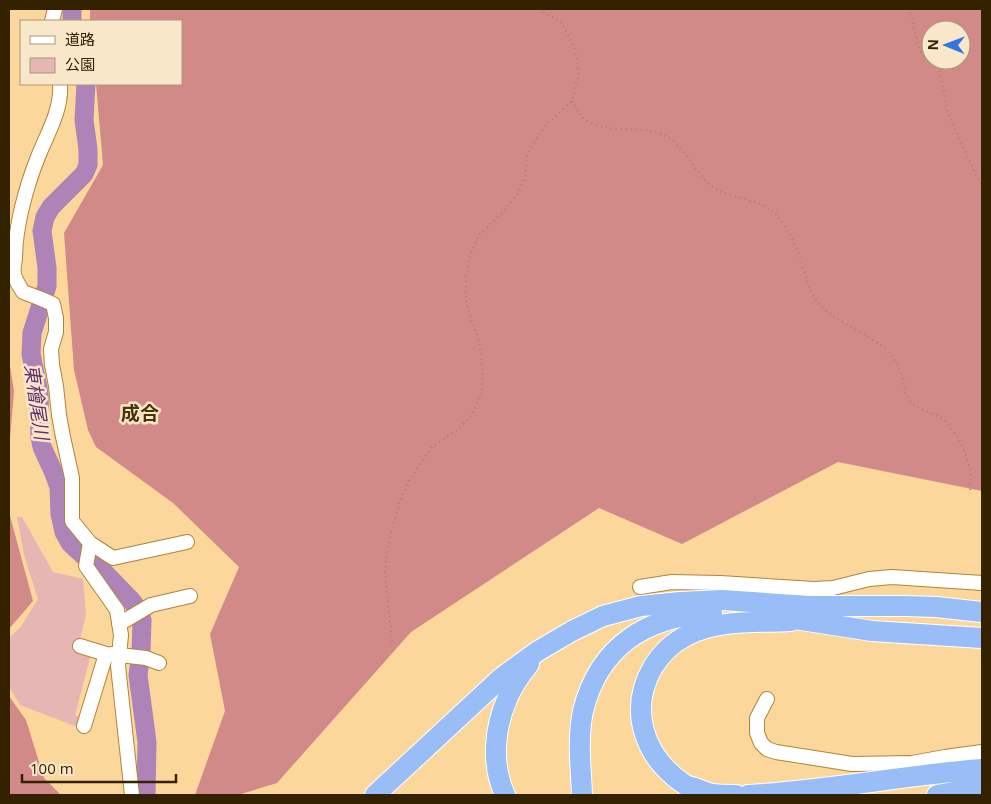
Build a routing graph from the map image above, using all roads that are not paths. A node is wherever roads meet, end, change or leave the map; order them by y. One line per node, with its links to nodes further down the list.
1 (60, 85): 3 (street)
2 (187, 542): 3 (street)
3 (90, 543): 9 (street)
4 (982, 583): 5 (street)
5 (640, 588)
6 (190, 596): 9 (street)
7 (982, 612): 12 (highway)
8 (808, 620): 10 (highway); 24 (highway); 25 (highway)
9 (119, 624): 13 (street)
10 (982, 638)
11 (80, 646): 13 (street)
12 (538, 651): 22 (highway); 23 (highway)
13 (113, 654): 14 (street); 16 (street); 21 (street)
14 (159, 663)
15 (767, 699): 17 (street)
16 (84, 726)
17 (982, 752)
18 (982, 769): 26 (highway); 27 (highway)
19 (982, 787): 28 (highway)
20 (982, 794): 29 (highway)
21 (132, 795)
22 (375, 795)
23 (505, 795)
24 (582, 795)
25 (736, 795)
26 (748, 795)
27 (844, 795)
28 (937, 795)
29 (978, 795)

